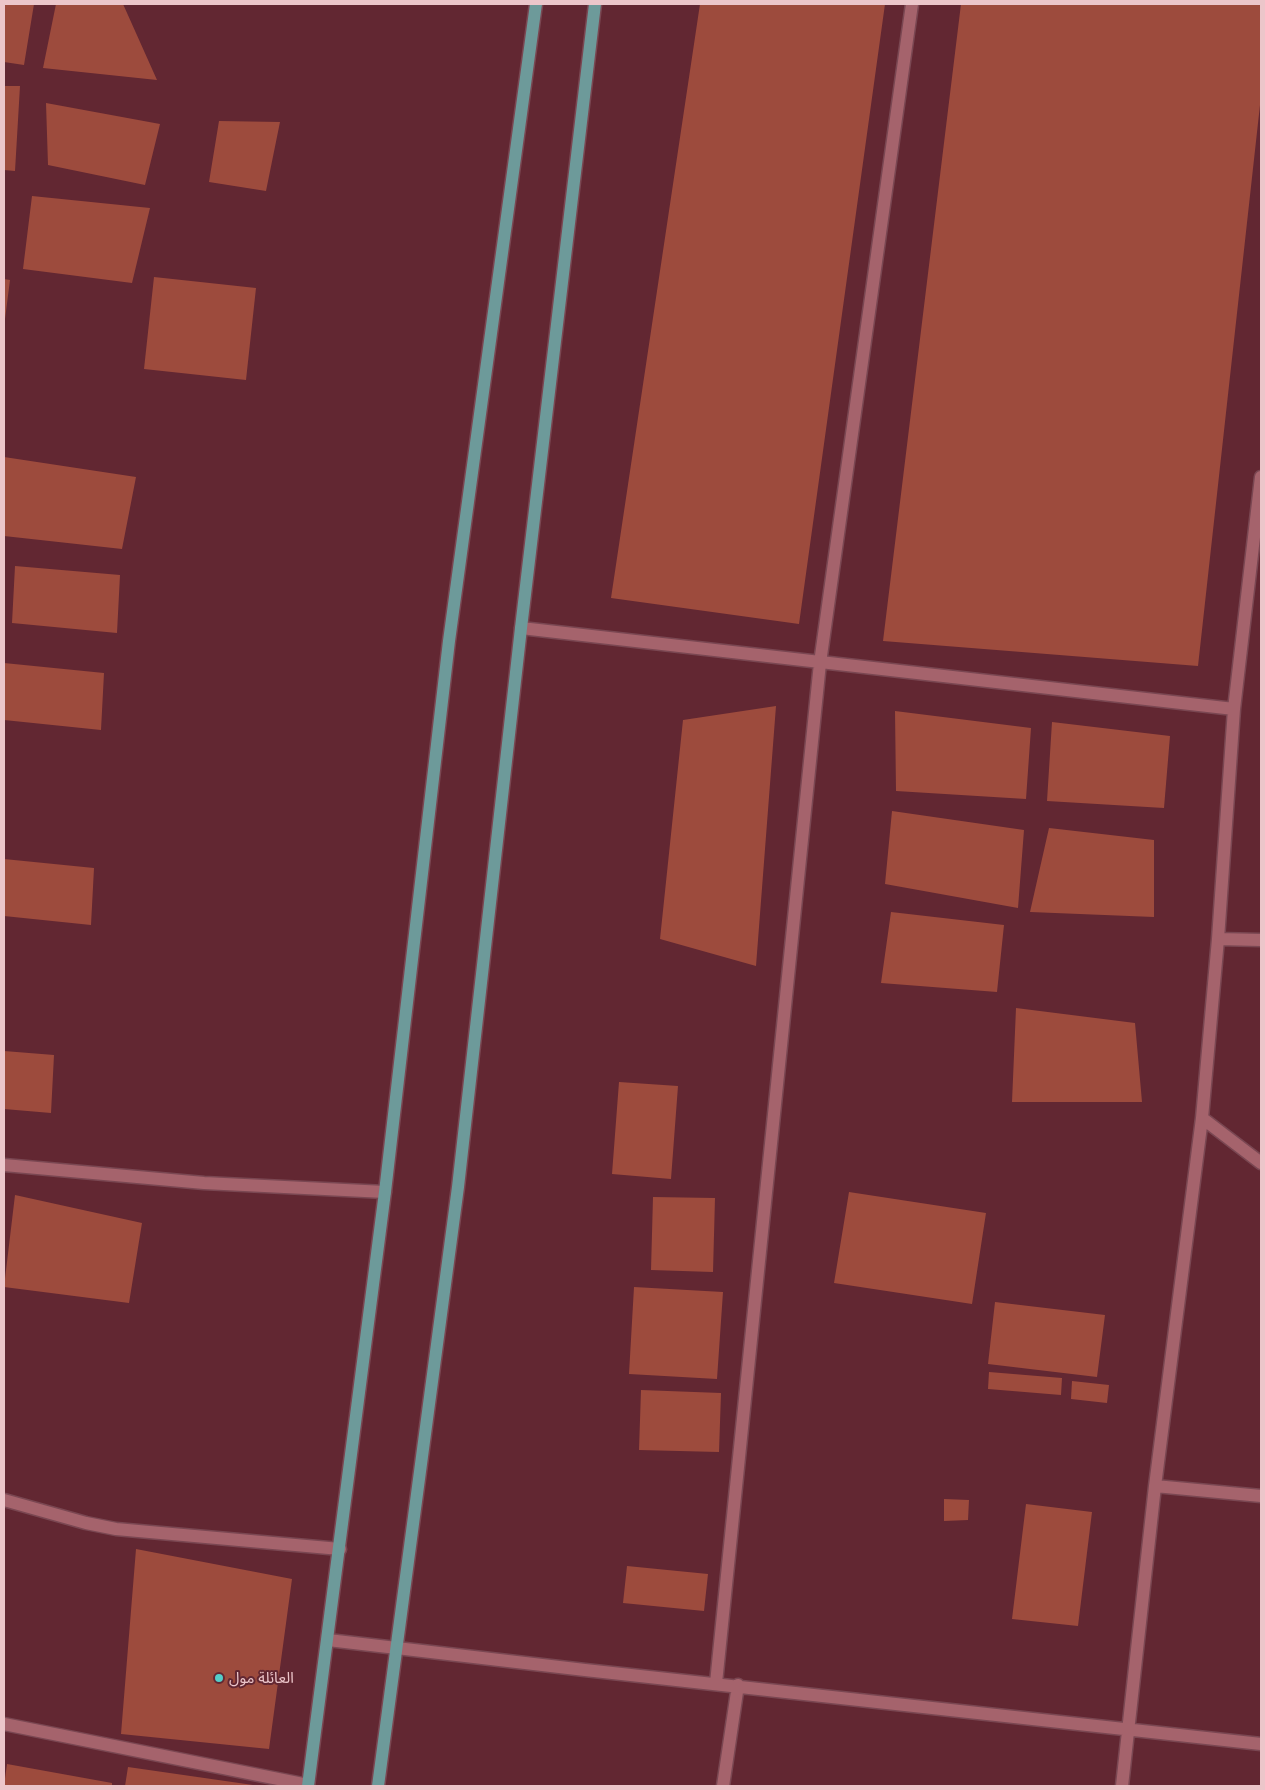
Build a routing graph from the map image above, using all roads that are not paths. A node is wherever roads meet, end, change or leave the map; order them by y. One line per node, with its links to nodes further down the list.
1 (536, 4): 13 (main road)
2 (595, 4): 5 (main road)
3 (912, 4): 6 (street)
4 (1261, 477): 7 (street)
5 (521, 628): 6 (street); 19 (main road)
6 (820, 663): 7 (street); 20 (street)
7 (1234, 708): 8 (street)
8 (1218, 939): 9 (street); 10 (street)
9 (1261, 940)
10 (1202, 1118): 11 (street); 14 (street)
11 (1261, 1163)
12 (4, 1165): 13 (street)
13 (385, 1192): 17 (main road)
14 (1155, 1486): 15 (street); 23 (street)
15 (1261, 1496)
16 (4, 1500): 17 (street)
17 (340, 1549): 18 (main road)
18 (328, 1640): 19 (street); 25 (main road)
19 (395, 1648): 20 (street); 26 (main road)
20 (716, 1683): 21 (street)
21 (738, 1685): 23 (street); 27 (street)
22 (4, 1724): 25 (street)
23 (1126, 1728): 24 (street); 28 (street)
24 (1261, 1744)
25 (308, 1786)
26 (378, 1786)
27 (723, 1786)
28 (1122, 1786)

